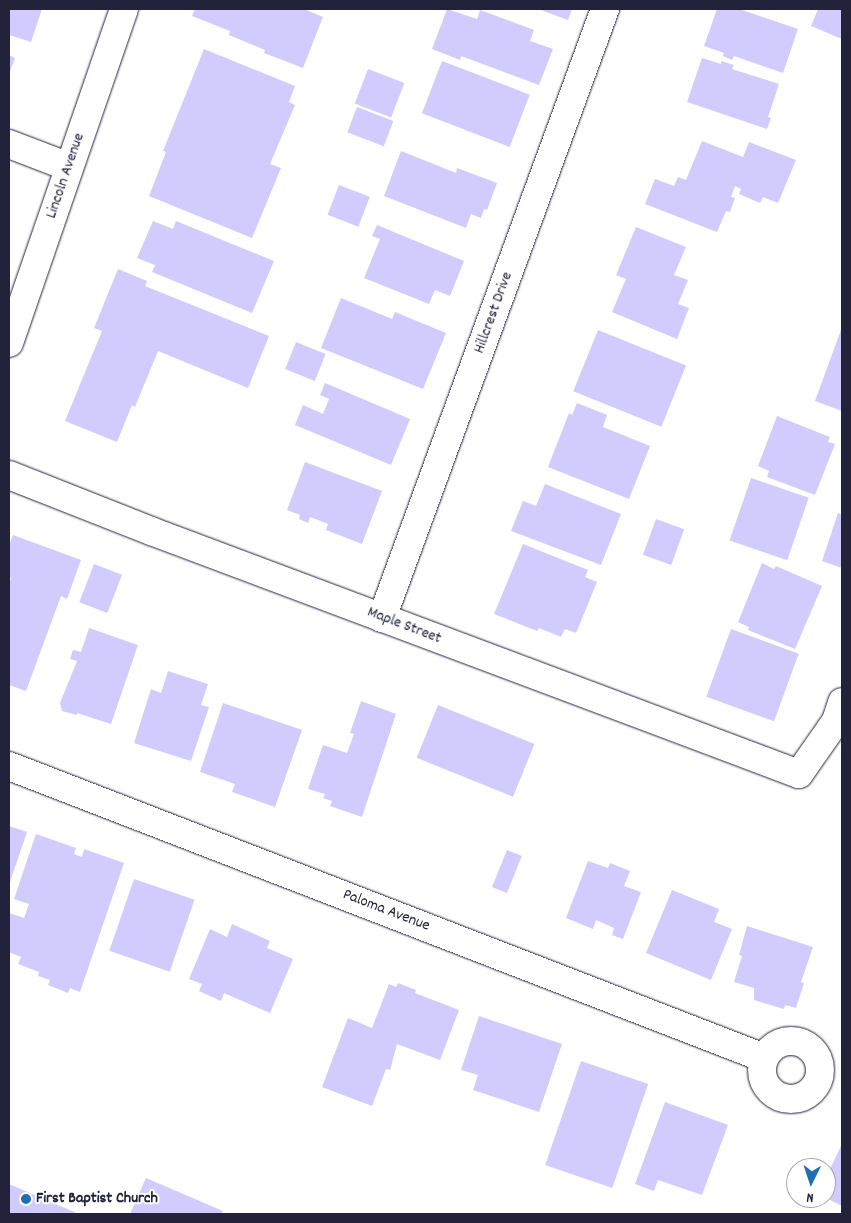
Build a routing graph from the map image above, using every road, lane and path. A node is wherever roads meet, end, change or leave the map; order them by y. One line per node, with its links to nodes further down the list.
1 (124, 9): 4 (street, Lincoln Avenue)
2 (606, 9): 7 (street, Hillcrest Drive)
3 (9, 144): 4 (street)
4 (69, 167): 5 (street, Lincoln Avenue)
5 (9, 343)
6 (9, 475): 7 (street, Maple Street)
7 (382, 618): 8 (street, Maple Street)
8 (842, 702)
9 (9, 766): 10 (street, Paloma Avenue)
10 (764, 1058)

